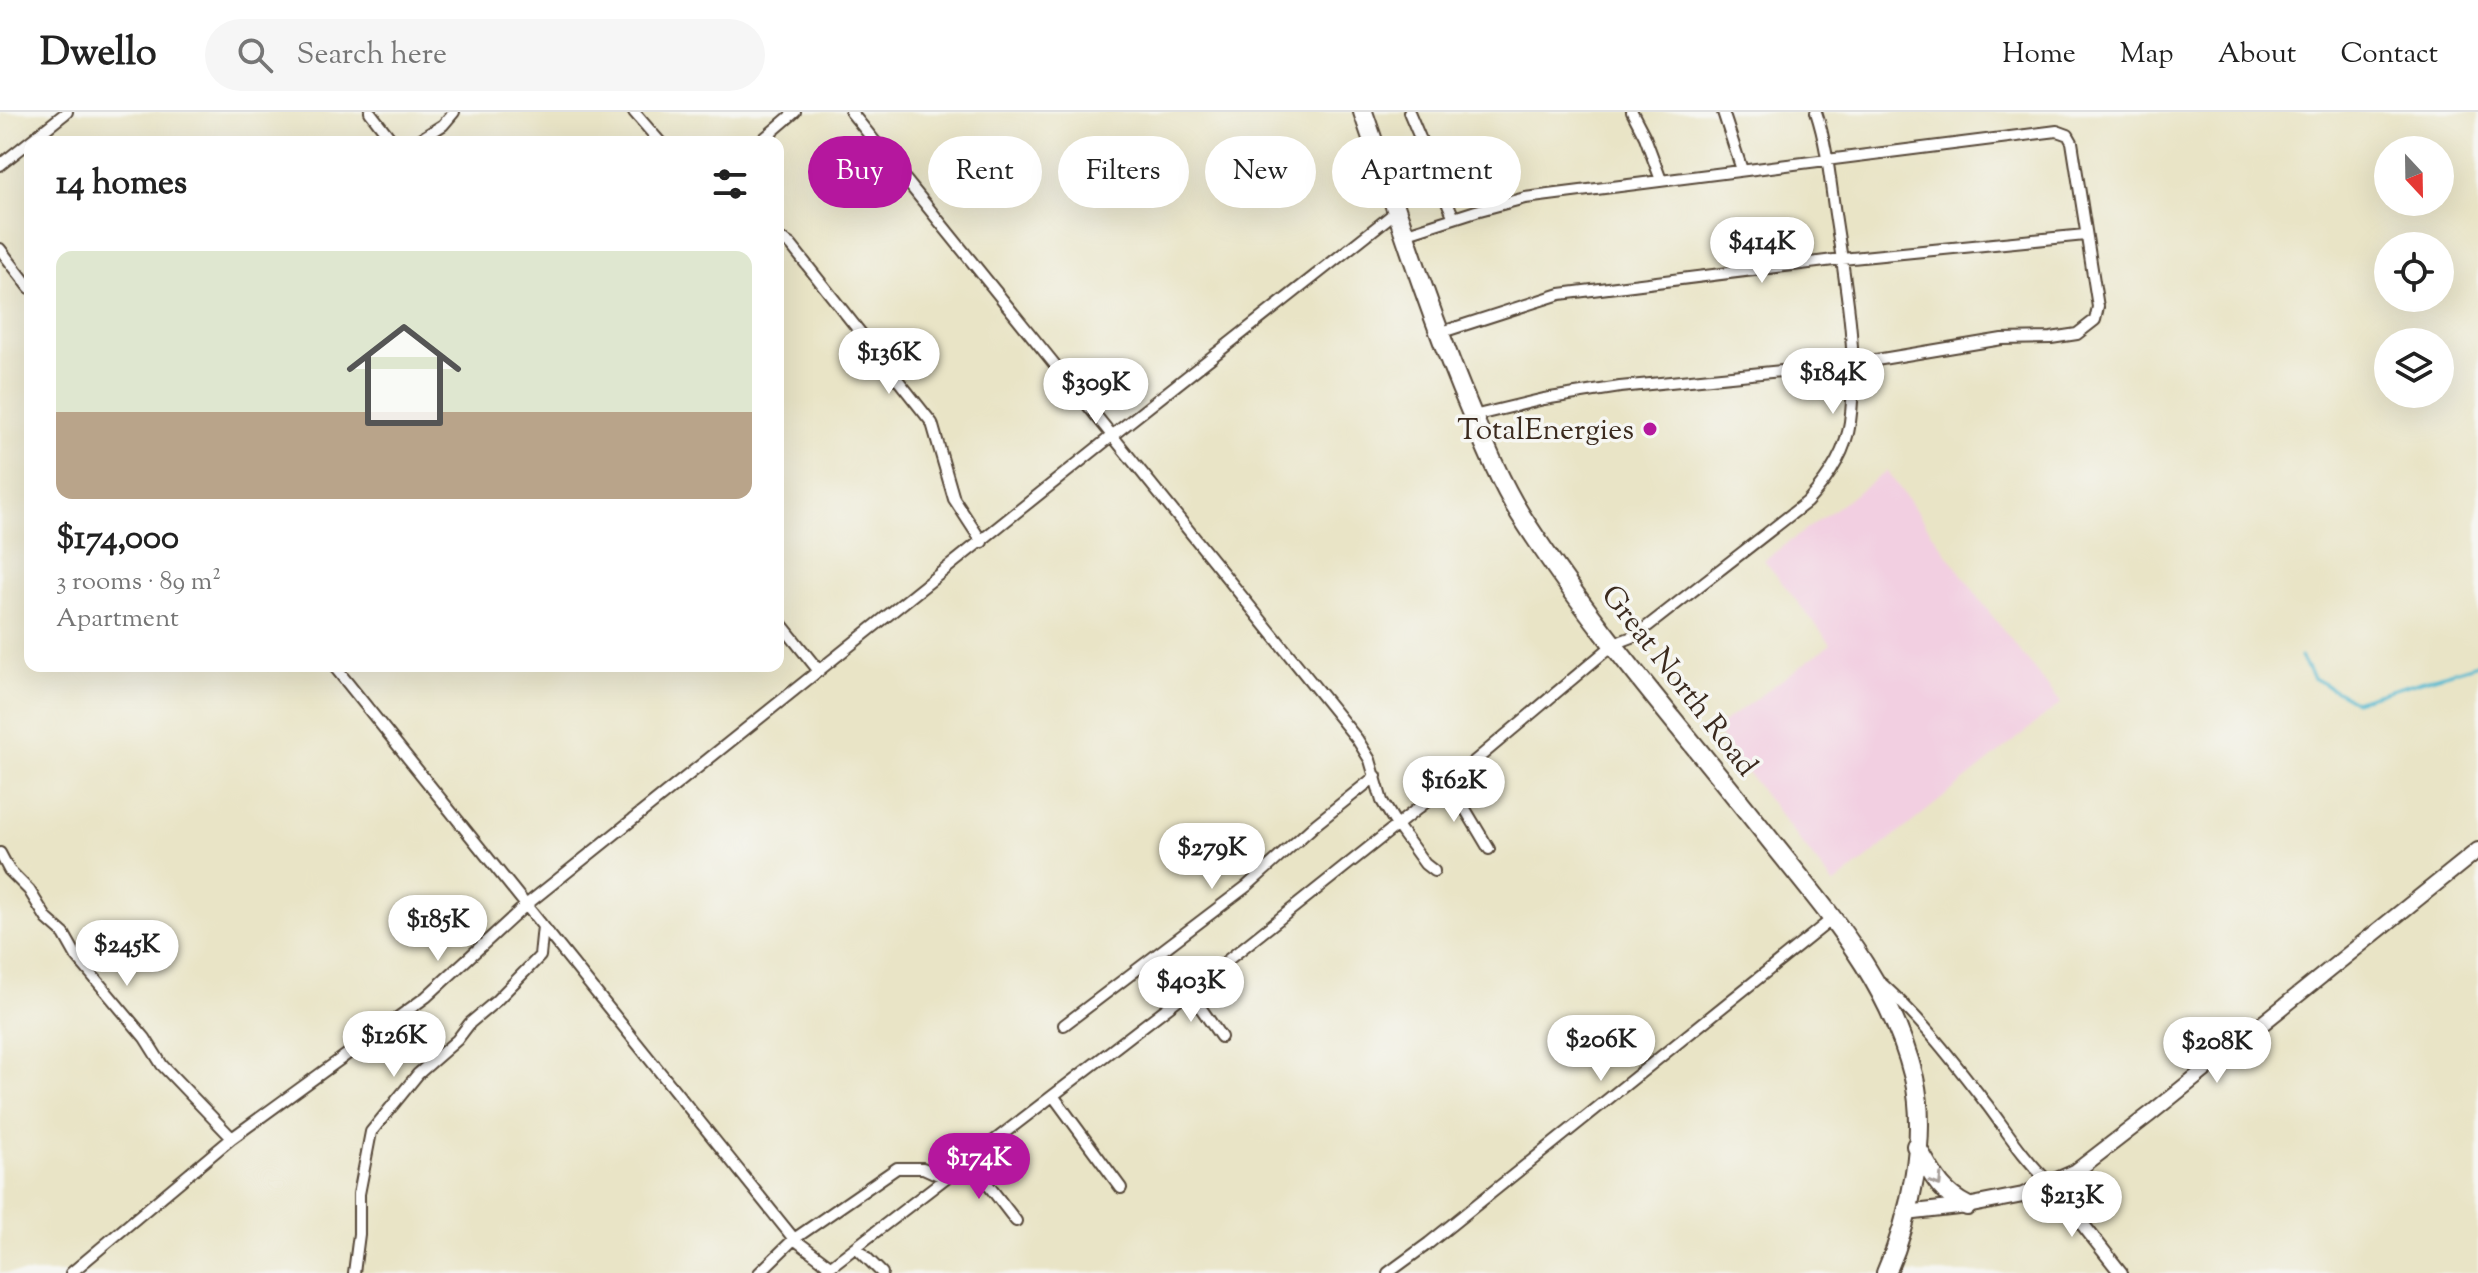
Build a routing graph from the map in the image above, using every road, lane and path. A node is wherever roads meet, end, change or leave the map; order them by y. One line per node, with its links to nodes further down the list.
1 (67, 112): 12 (street)
2 (370, 112): 13 (street)
3 (454, 112): 14 (street)
4 (634, 112): 15 (street)
5 (795, 112): 16 (street)
6 (851, 112): 33 (street)
7 (1363, 112): 22 (highway, Great North Road)
8 (1409, 112): 23 (street)
9 (1632, 112): 21 (street)
10 (1723, 112): 20 (street)
11 (1816, 112): 18 (street)
12 (37, 136)
13 (388, 136)
14 (426, 136)
15 (655, 136)
16 (767, 136)
17 (24, 146): 19 (street)
18 (1827, 160): 20 (street); 25 (street); 28 (street)
19 (0, 165)
20 (1742, 170): 21 (street)
21 (1661, 180): 23 (street)
22 (1397, 211): 24 (highway, Great North Road); 33 (street)
23 (1454, 218): 24 (street)
24 (1404, 234): 30 (highway, Great North Road)
25 (2085, 235): 28 (street); 31 (street)
26 (784, 241): 34 (street)
27 (0, 249): 29 (street)
28 (1842, 259): 30 (street); 31 (street)
29 (24, 280)
30 (1439, 333): 32 (highway, Great North Road)
31 (1852, 364): 32 (street); 36 (street)
32 (1473, 416): 36 (highway, Great North Road)
33 (1113, 435): 34 (street); 39 (street)
34 (982, 542): 37 (street)
35 (784, 627): 37 (street)
36 (1614, 644): 40 (street); 47 (highway, Great North Road)
37 (819, 671): 46 (street)
38 (339, 672): 46 (street)
39 (1376, 776): 41 (street); 51 (street)
40 (1449, 782): 41 (street); 42 (street)
41 (1396, 824): 45 (street); 50 (street)
42 (1489, 849)
43 (2478, 850): 58 (main road)
44 (0, 853): 54 (street)
45 (1434, 871)
46 (526, 905): 48 (street); 54 (street)
47 (1832, 919): 49 (highway, Great North Road); 70 (street)
48 (543, 926): 63 (street); 67 (street)
49 (1875, 978): 55 (highway, Great North Road); 58 (street)
50 (1189, 991): 52 (street); 53 (street)
51 (1064, 1025)
52 (1221, 1037)
53 (1054, 1097): 56 (street); 59 (street)
54 (232, 1138): 66 (street)
55 (1916, 1146): 60 (highway, one-way to 60); 61 (highway, Great North Road)
56 (969, 1160): 57 (street); 62 (street)
57 (945, 1178): 63 (street); 64 (street)
58 (2050, 1183): 60 (main road); 72 (street)
59 (1121, 1188)
60 (1967, 1206): 61 (main road)
61 (1906, 1213): 71 (highway, Great North Road)
62 (1016, 1221)
63 (794, 1239): 65 (street); 68 (street)
64 (856, 1247): 65 (street); 69 (street)
65 (826, 1270)
66 (71, 1273)
67 (354, 1273)
68 (759, 1273)
69 (882, 1273)
70 (1388, 1273)
71 (1886, 1273)
72 (2121, 1273)

